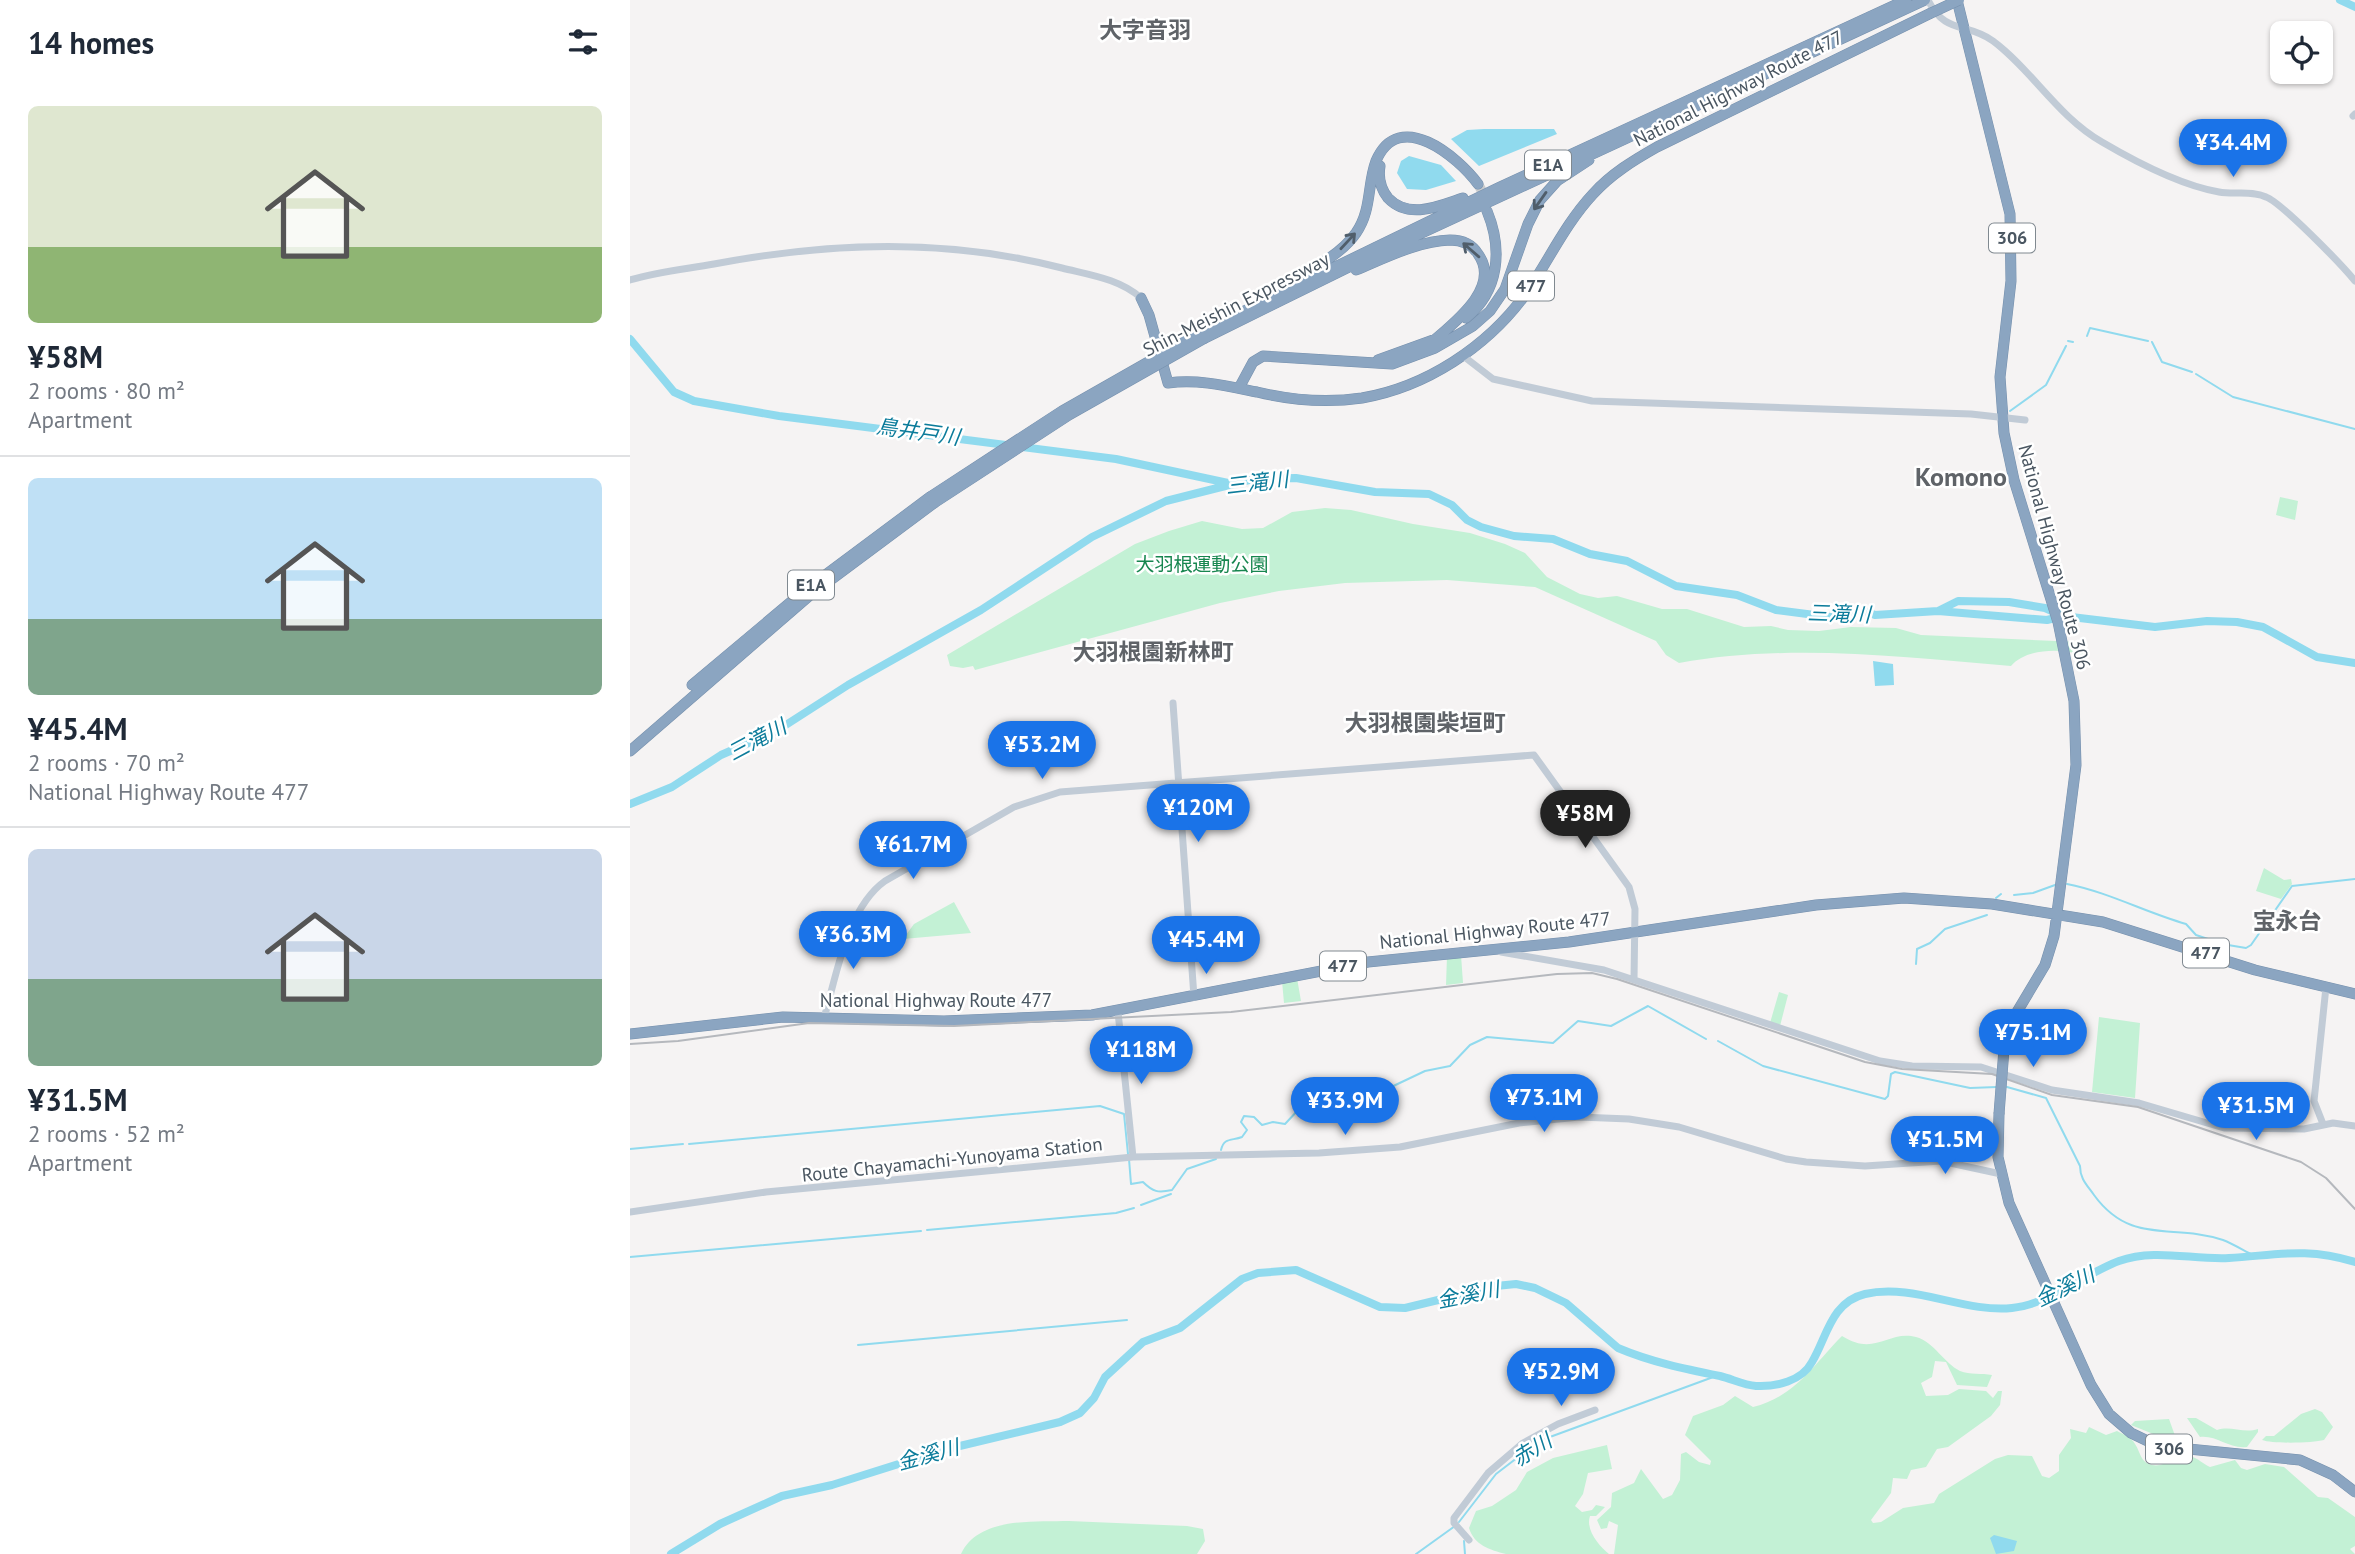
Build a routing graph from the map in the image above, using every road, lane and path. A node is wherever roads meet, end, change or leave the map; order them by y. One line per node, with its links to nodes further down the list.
1 (1927, 0): 3 (highway, Shin-Meishin Expressway / E1A); 4 (street)
2 (1958, 0): 4 (highway, National Highway Route 306 / 306); 14 (highway, National Highway Route 477 / 477, bridge)
3 (1903, 4): 5 (highway, Shin-Meishin Expressway / E1A); 6 (highway, Shin-Meishin Expressway / E1A)
4 (1965, 29): 9 (street); 16 (highway, National Highway Route 306 / 306)
5 (1658, 124): 10 (highway, Shin-Meishin Expressway / E1A); 13 (highway, one-way to 13)
6 (1498, 188): 12 (highway, Shin-Meishin Expressway / E1A); 12 (highway, one-way to 6)
7 (1490, 210): 13 (highway)
8 (630, 280): 11 (street)
9 (2355, 281)
10 (1294, 293): 12 (highway, Shin-Meishin Expressway / E1A); 13 (highway, one-way to 10)
11 (1141, 298): 15 (highway, National Highway Route 477 / 477)
12 (1204, 333): 18 (highway, Shin-Meishin Expressway / E1A, bridge)
13 (1433, 345): 15 (highway)
14 (1462, 355): 15 (highway, National Highway Route 477 / 477); 16 (street)
15 (1239, 388)
16 (2002, 416): 17 (street); 23 (highway, National Highway Route 306 / 306)
17 (2025, 420)
18 (700, 683): 20 (highway, Shin-Meishin Expressway / E1A); 21 (highway, Shin-Meishin Expressway / E1A)
19 (1173, 704): 22 (street)
20 (630, 741)
21 (630, 751)
22 (1179, 783): 24 (street); 29 (street); 31 (street)
23 (2057, 915): 24 (highway, National Highway Route 477 / 477); 27 (highway, National Highway Route 477 / 477); 36 (highway, National Highway Route 306 / 306, bridge)
24 (1635, 932): 25 (highway, National Highway Route 477 / 477); 26 (street)
25 (1490, 949): 26 (street); 29 (highway, National Highway Route 477 / 477)
26 (1634, 980): 33 (street)
27 (2326, 987): 28 (highway, National Highway Route 477 / 477); 33 (street)
28 (2355, 994)
29 (1194, 997): 30 (highway, National Highway Route 477 / 477)
30 (1118, 1012): 31 (highway, National Highway Route 477 / 477); 35 (street)
31 (824, 1018): 32 (highway, National Highway Route 477 / 477)
32 (630, 1034)
33 (2323, 1124): 34 (street)
34 (2355, 1126)
35 (1130, 1157): 36 (street, Route Chayamachi-Yunoyama Station); 37 (street, Route Chayamachi-Yunoyama Station)
36 (2001, 1174): 39 (highway, National Highway Route 306 / 306)
37 (630, 1212)
38 (1595, 1409): 40 (street)
39 (2355, 1492)
40 (1469, 1540)

